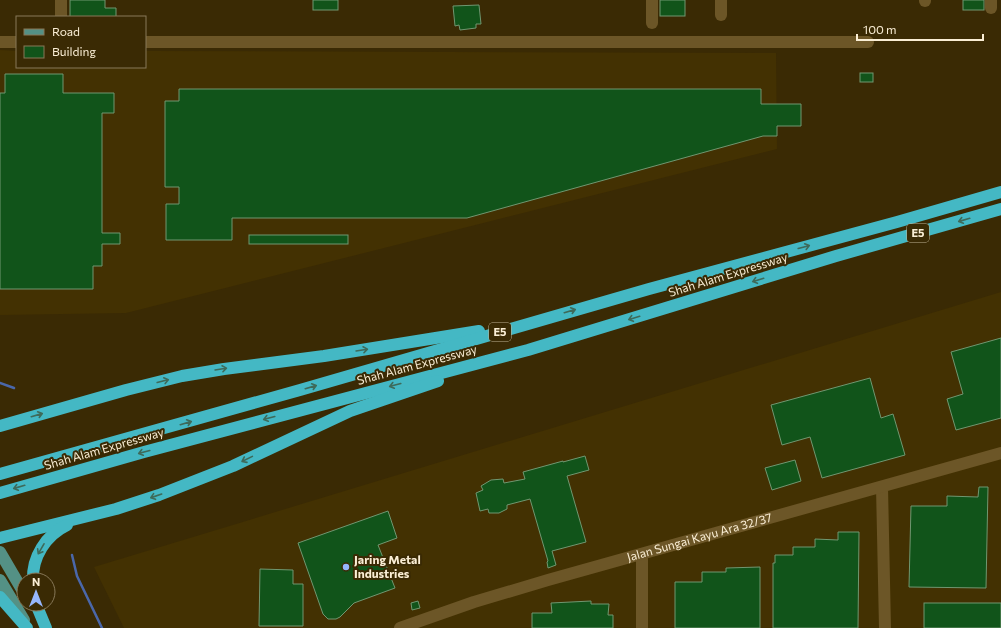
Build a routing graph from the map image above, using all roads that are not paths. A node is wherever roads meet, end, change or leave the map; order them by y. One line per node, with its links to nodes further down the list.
1 (61, 0): 5 (street)
2 (652, 0): 6 (street)
3 (721, 0): 4 (street)
4 (721, 15)
5 (61, 16)
6 (652, 23)
7 (0, 42): 8 (street)
8 (16, 42)
9 (146, 42): 10 (street)
10 (868, 42)
11 (1001, 192): 13 (highway, Shah Alam Expressway / E5, one-way to 11)
12 (1001, 209): 14 (highway, Shah Alam Expressway / E5, one-way to 14)
13 (544, 319): 15 (highway, one-way to 13); 17 (highway, Shah Alam Expressway / E5, one-way to 13)
14 (528, 350): 19 (highway, Shah Alam Expressway / E5, one-way to 19); 20 (highway, one-way to 20)
15 (1, 425)
16 (1001, 453): 18 (street, Jalan Sungai Kayu Ara 32/37)
17 (0, 474)
18 (882, 487): 23 (street, Jalan Sungai Kayu Ara 32/37); 34 (street)
19 (0, 492)
20 (82, 518): 21 (highway); 24 (highway, one-way to 24)
21 (0, 538)
22 (0, 552): 25 (main road)
23 (642, 554): 32 (street, Jalan Sungai Kayu Ara 32/37); 33 (street)
24 (34, 572)
25 (16, 579)
26 (0, 580): 30 (main road)
27 (0, 597): 30 (highway)
28 (35, 612): 31 (main road)
29 (39, 612): 31 (highway)
30 (28, 628)
31 (45, 628)
32 (400, 628)
33 (642, 628)
34 (885, 628)

